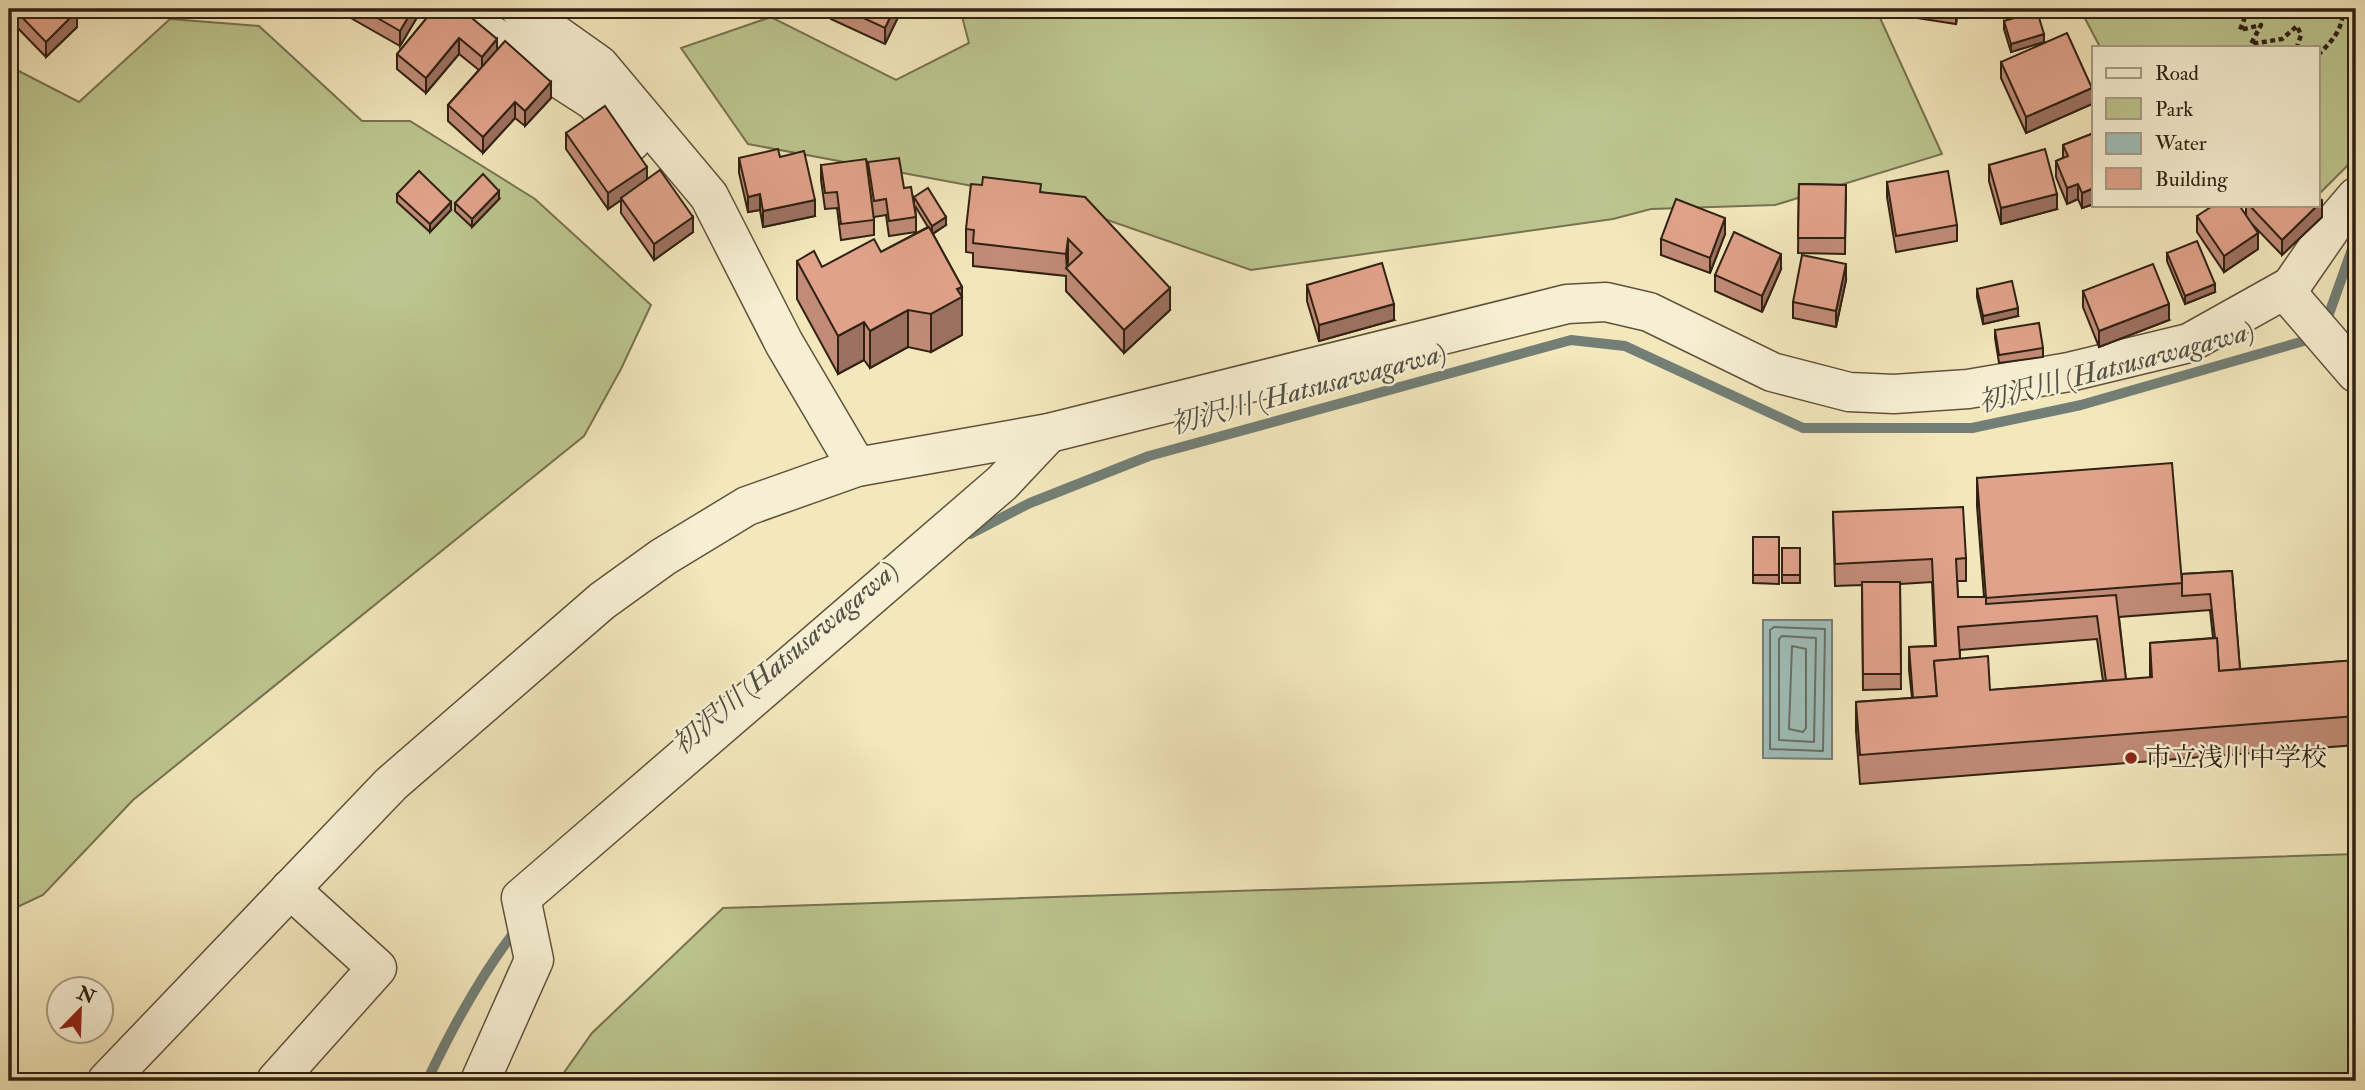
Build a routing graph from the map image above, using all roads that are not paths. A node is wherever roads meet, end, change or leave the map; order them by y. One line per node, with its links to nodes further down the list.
1 (451, 9): 4 (street)
2 (520, 9): 4 (street)
3 (2356, 197): 5 (street)
4 (748, 271): 8 (street)
5 (2292, 293): 6 (street); 7 (street)
6 (2346, 361)
7 (1049, 433): 8 (street); 12 (street)
8 (857, 467): 9 (street)
9 (290, 889): 10 (street); 11 (street)
10 (107, 1081)
11 (276, 1081)
12 (480, 1081)

